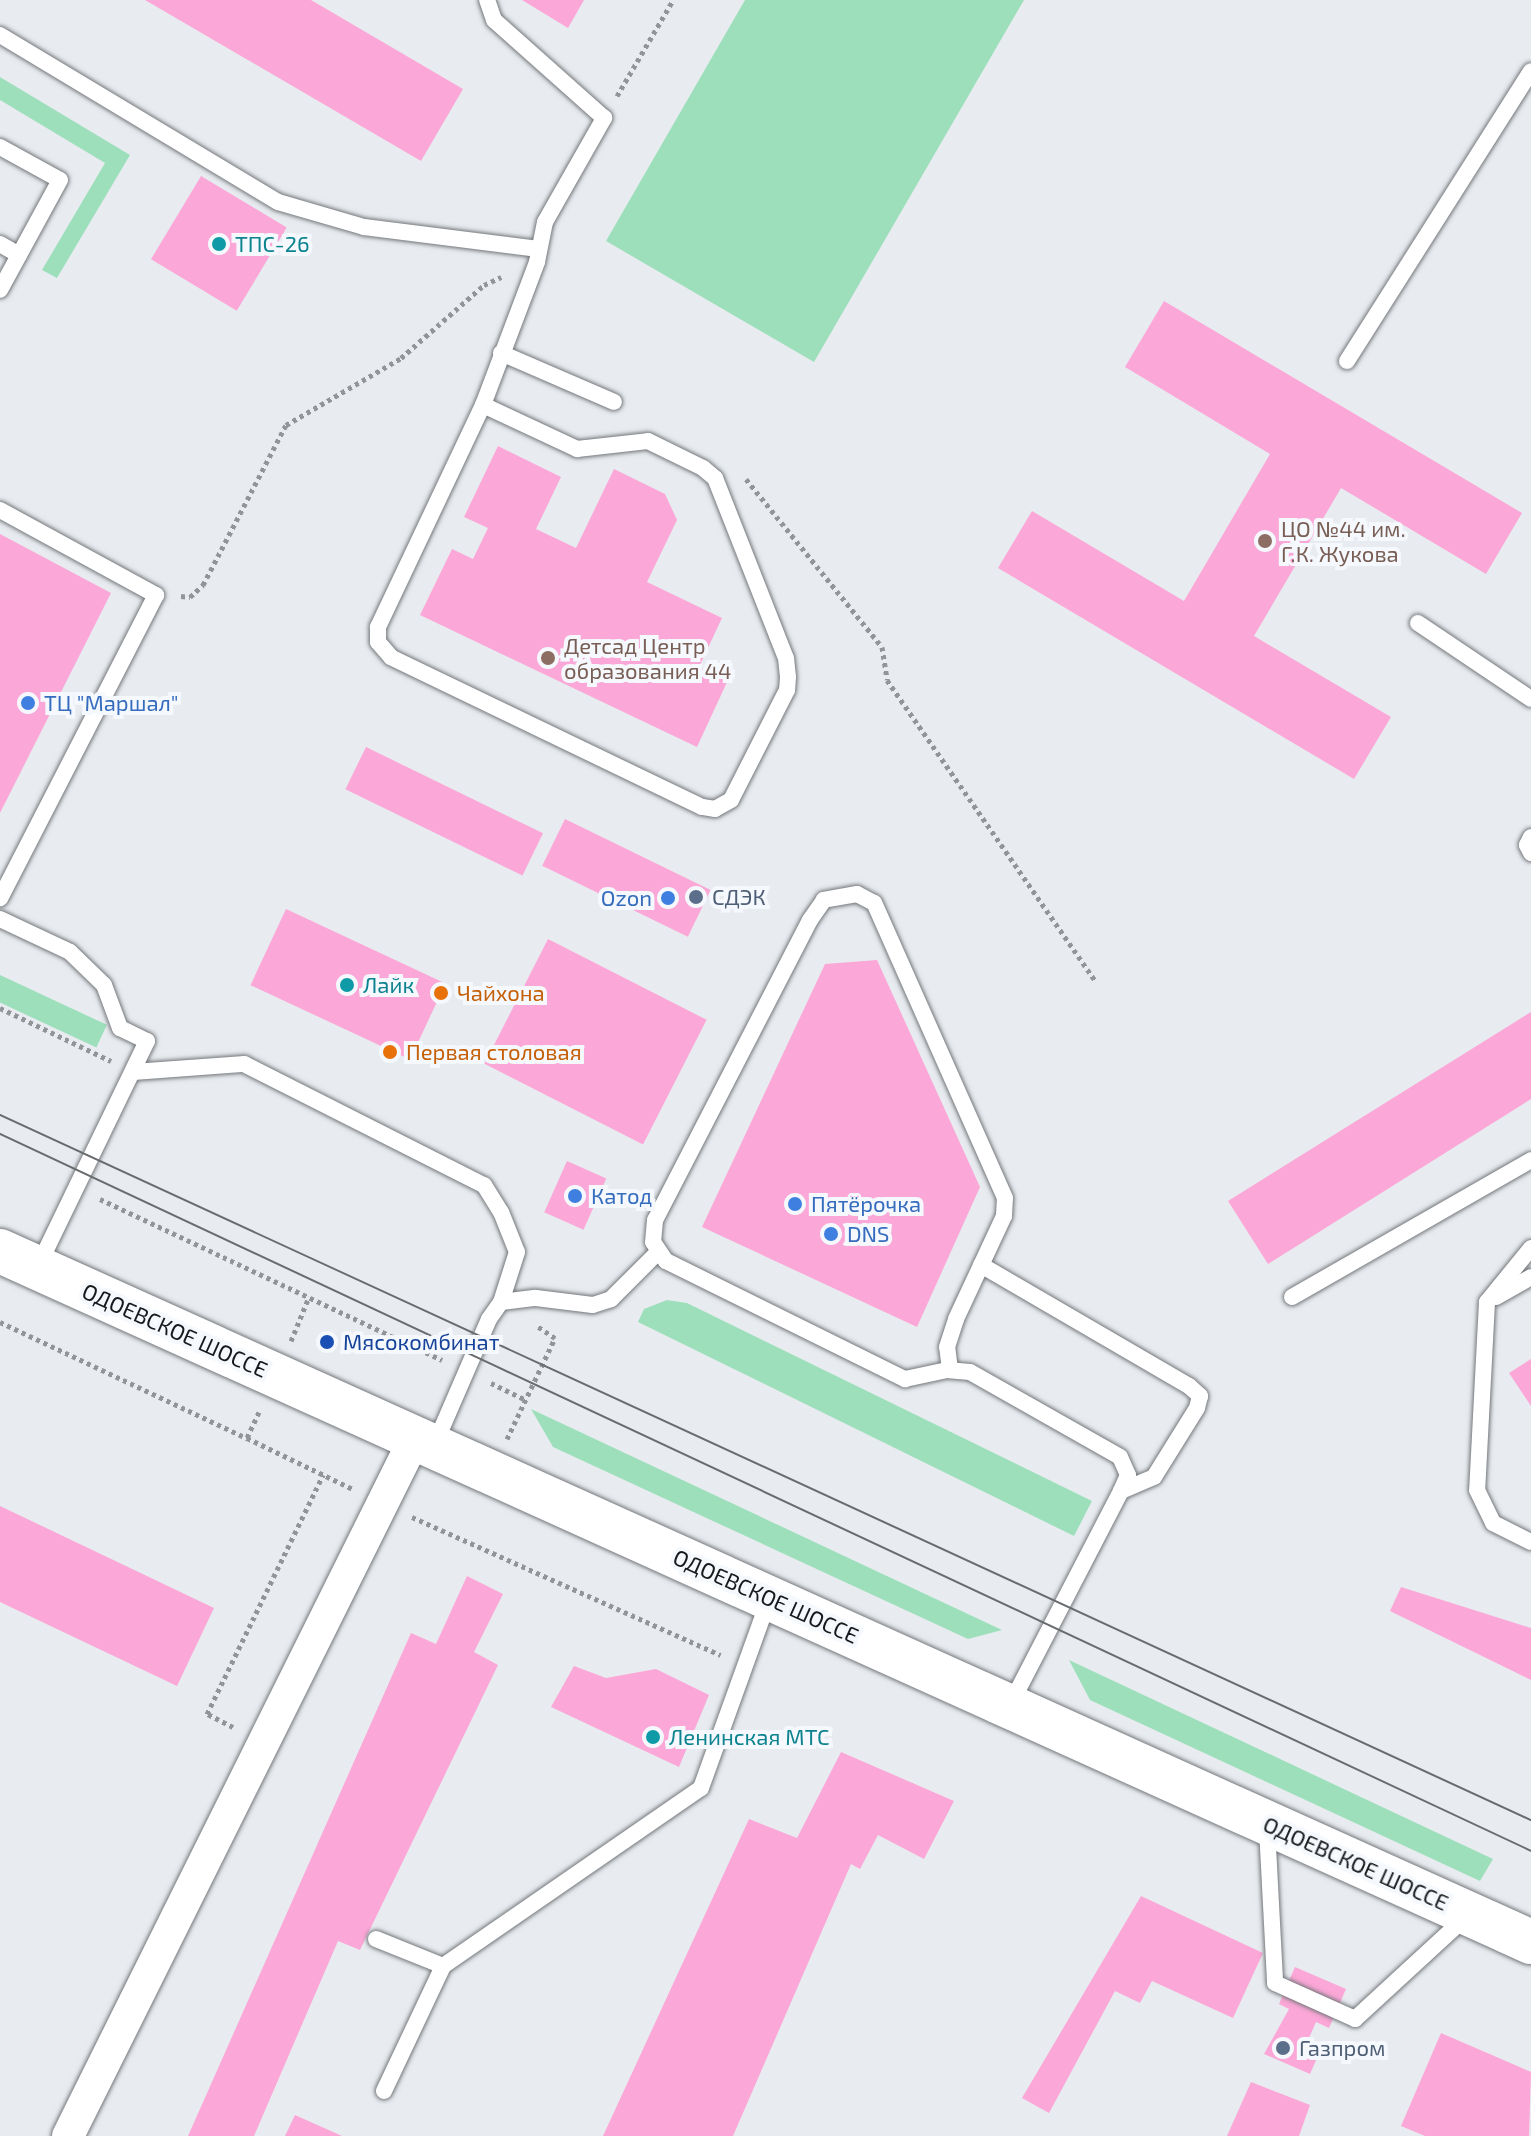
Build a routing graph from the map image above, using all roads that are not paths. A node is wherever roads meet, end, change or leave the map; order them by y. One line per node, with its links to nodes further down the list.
1 (487, 0): 7 (lane)
2 (0, 35): 7 (lane)
3 (1531, 71): 10 (lane)
4 (0, 147): 6 (lane)
5 (0, 244): 6 (lane)
6 (19, 255): 8 (lane)
7 (538, 255): 9 (lane)
8 (0, 290)
9 (501, 353): 11 (lane); 12 (lane)
10 (1347, 361)
11 (614, 402)
12 (483, 405): 12 (lane)
13 (0, 510): 18 (lane)
14 (1418, 623): 15 (lane)
15 (1531, 699)
16 (1531, 837): 17 (lane)
17 (1531, 853)
18 (0, 898)
19 (0, 919): 20 (lane)
20 (134, 1072): 24 (lane); 28 (lane)
21 (1531, 1160): 27 (lane)
22 (1531, 1248): 29 (lane)
23 (658, 1252): 25 (lane); 28 (lane); 30 (lane)
24 (18, 1259): 31 (main road, ОДОЕВСКОЕ ШОССЕ)
25 (981, 1265): 30 (lane); 32 (lane)
26 (1531, 1277): 29 (lane)
27 (1292, 1297)
28 (501, 1302): 31 (lane)
29 (1487, 1302): 33 (lane)
30 (950, 1370): 32 (lane)
31 (424, 1442): 34 (main road, ОДОЕВСКОЕ ШОССЕ); 42 (street)
32 (1121, 1491): 35 (lane)
33 (1531, 1542)
34 (770, 1598): 35 (main road, ОДОЕВСКОЕ ШОССЕ); 40 (lane)
35 (1010, 1706): 36 (main road, ОДОЕВСКОЕ ШОССЕ)
36 (1266, 1823): 37 (main road, ОДОЕВСКОЕ ШОССЕ); 37 (lane)
37 (1470, 1913): 39 (main road, ОДОЕВСКОЕ ШОССЕ)
38 (376, 1939): 40 (lane)
39 (1531, 1942)
40 (443, 1966): 41 (lane)
41 (384, 2091)
42 (68, 2136)

